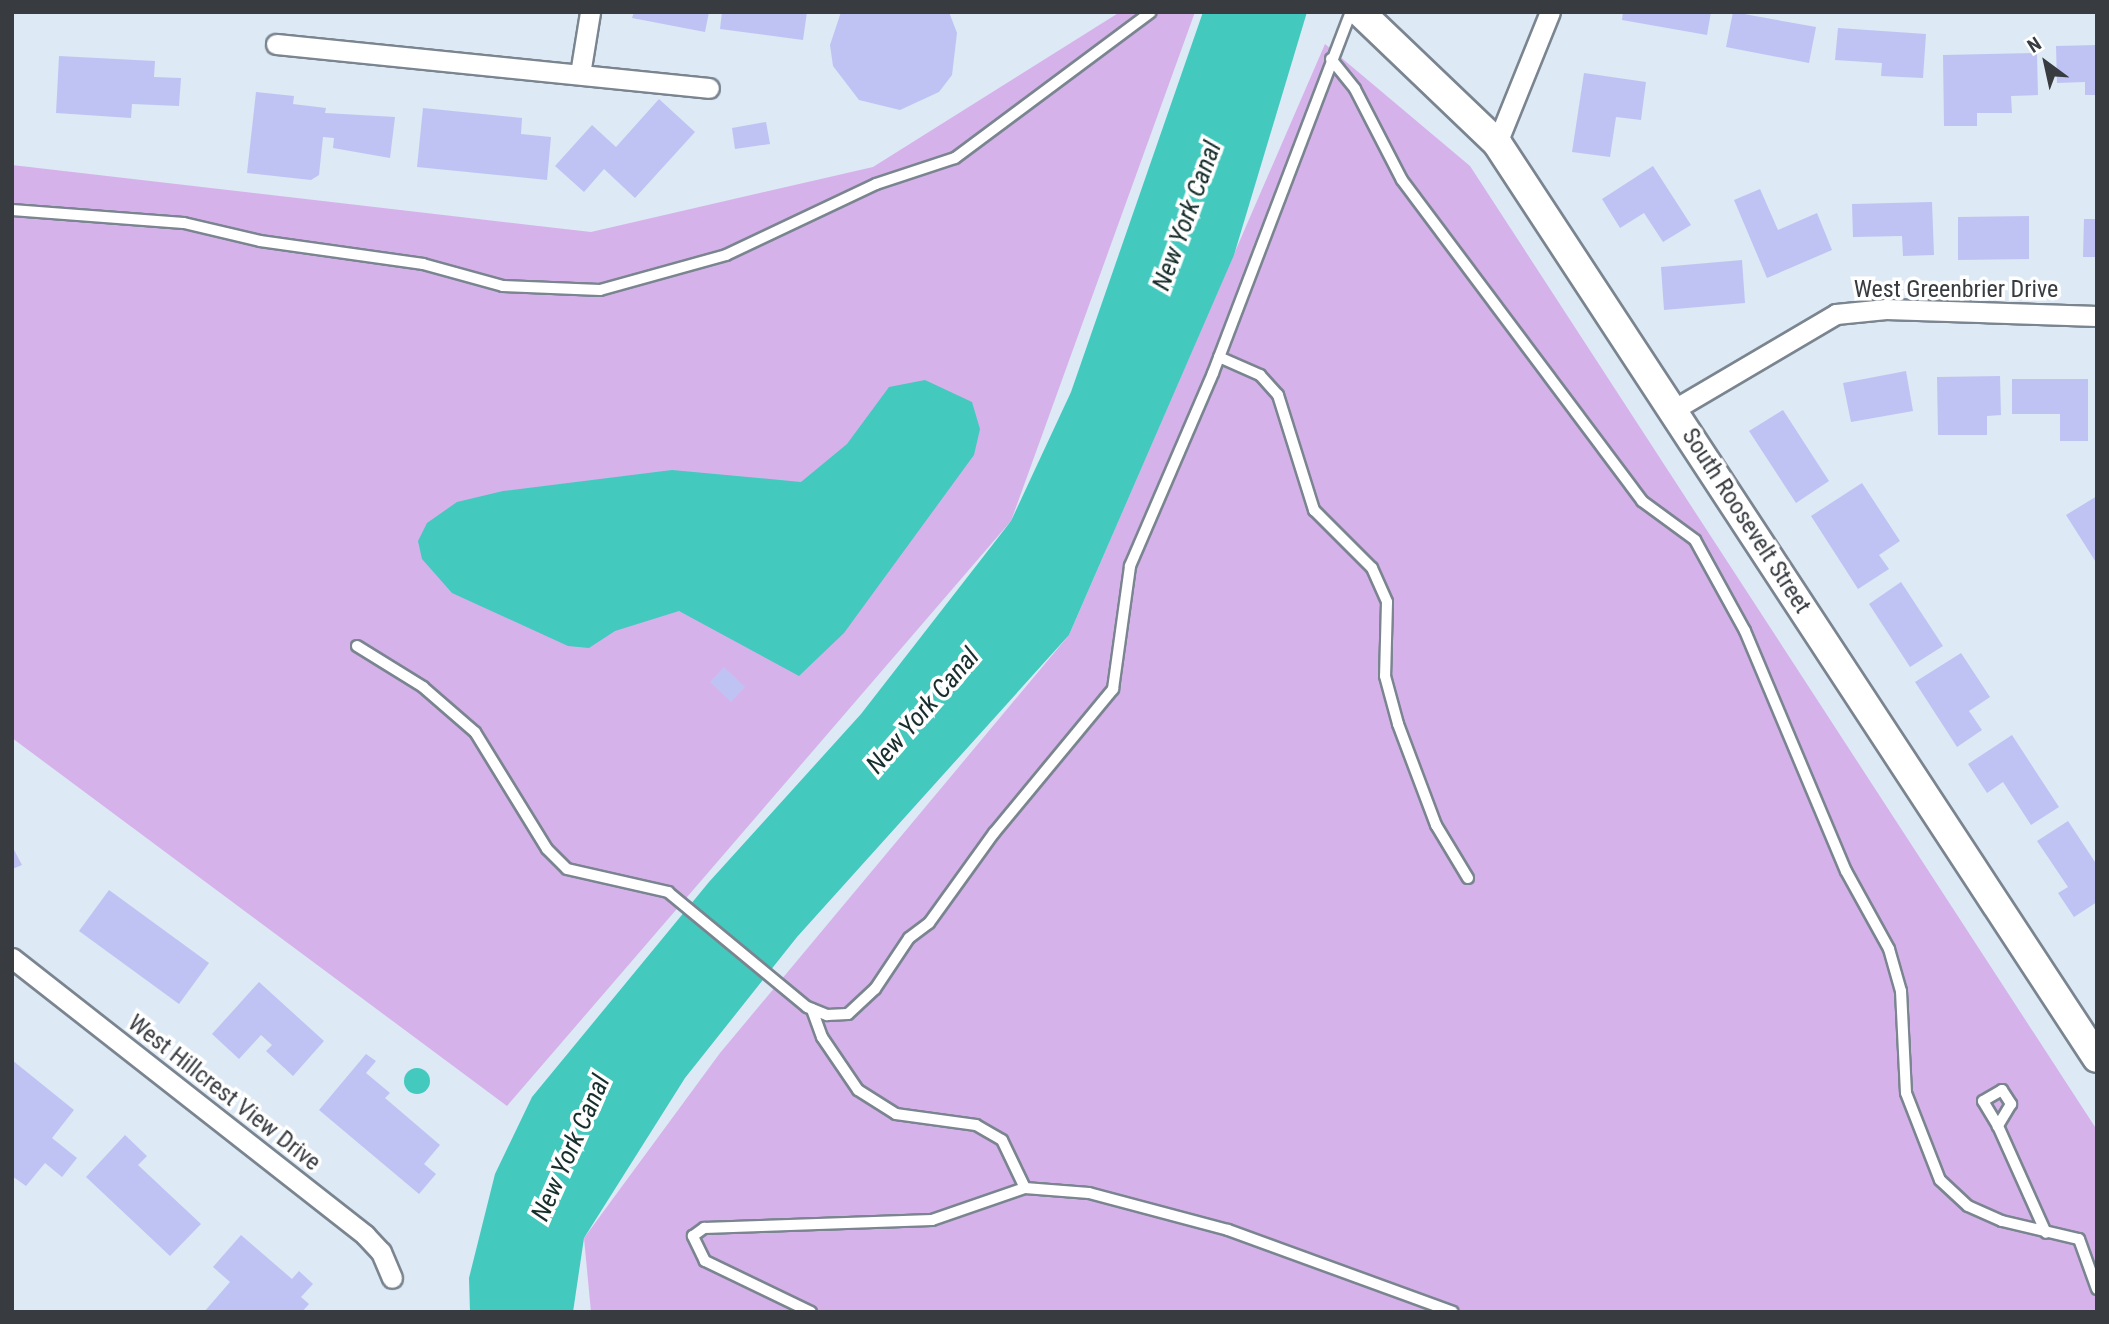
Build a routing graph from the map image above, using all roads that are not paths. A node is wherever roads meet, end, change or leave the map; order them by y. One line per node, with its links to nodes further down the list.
1 (590, 12): 8 (street)
2 (1151, 12): 11 (lane)
3 (1351, 12): 7 (lane)
4 (1360, 12): 10 (street, South Roosevelt Street)
5 (1550, 12): 10 (street)
6 (276, 44): 8 (street)
7 (1331, 59): 13 (lane); 22 (lane)
8 (580, 74): 9 (street)
9 (709, 89)
10 (1497, 143): 14 (street, South Roosevelt Street)
11 (12, 209)
12 (2097, 316): 14 (street, West Greenbrier Drive)
13 (1219, 357): 16 (lane); 18 (lane)
14 (1673, 410): 19 (street, South Roosevelt Street)
15 (357, 646): 18 (lane)
16 (1468, 878)
17 (12, 958): 23 (street, West Hillcrest View Drive)
18 (812, 1009): 21 (lane)
19 (2097, 1058)
20 (1998, 1126): 22 (lane)
21 (1025, 1188): 25 (lane); 26 (lane)
22 (2046, 1233): 24 (lane)
23 (392, 1278)
24 (2097, 1289)
25 (811, 1312)
26 (1452, 1312)

